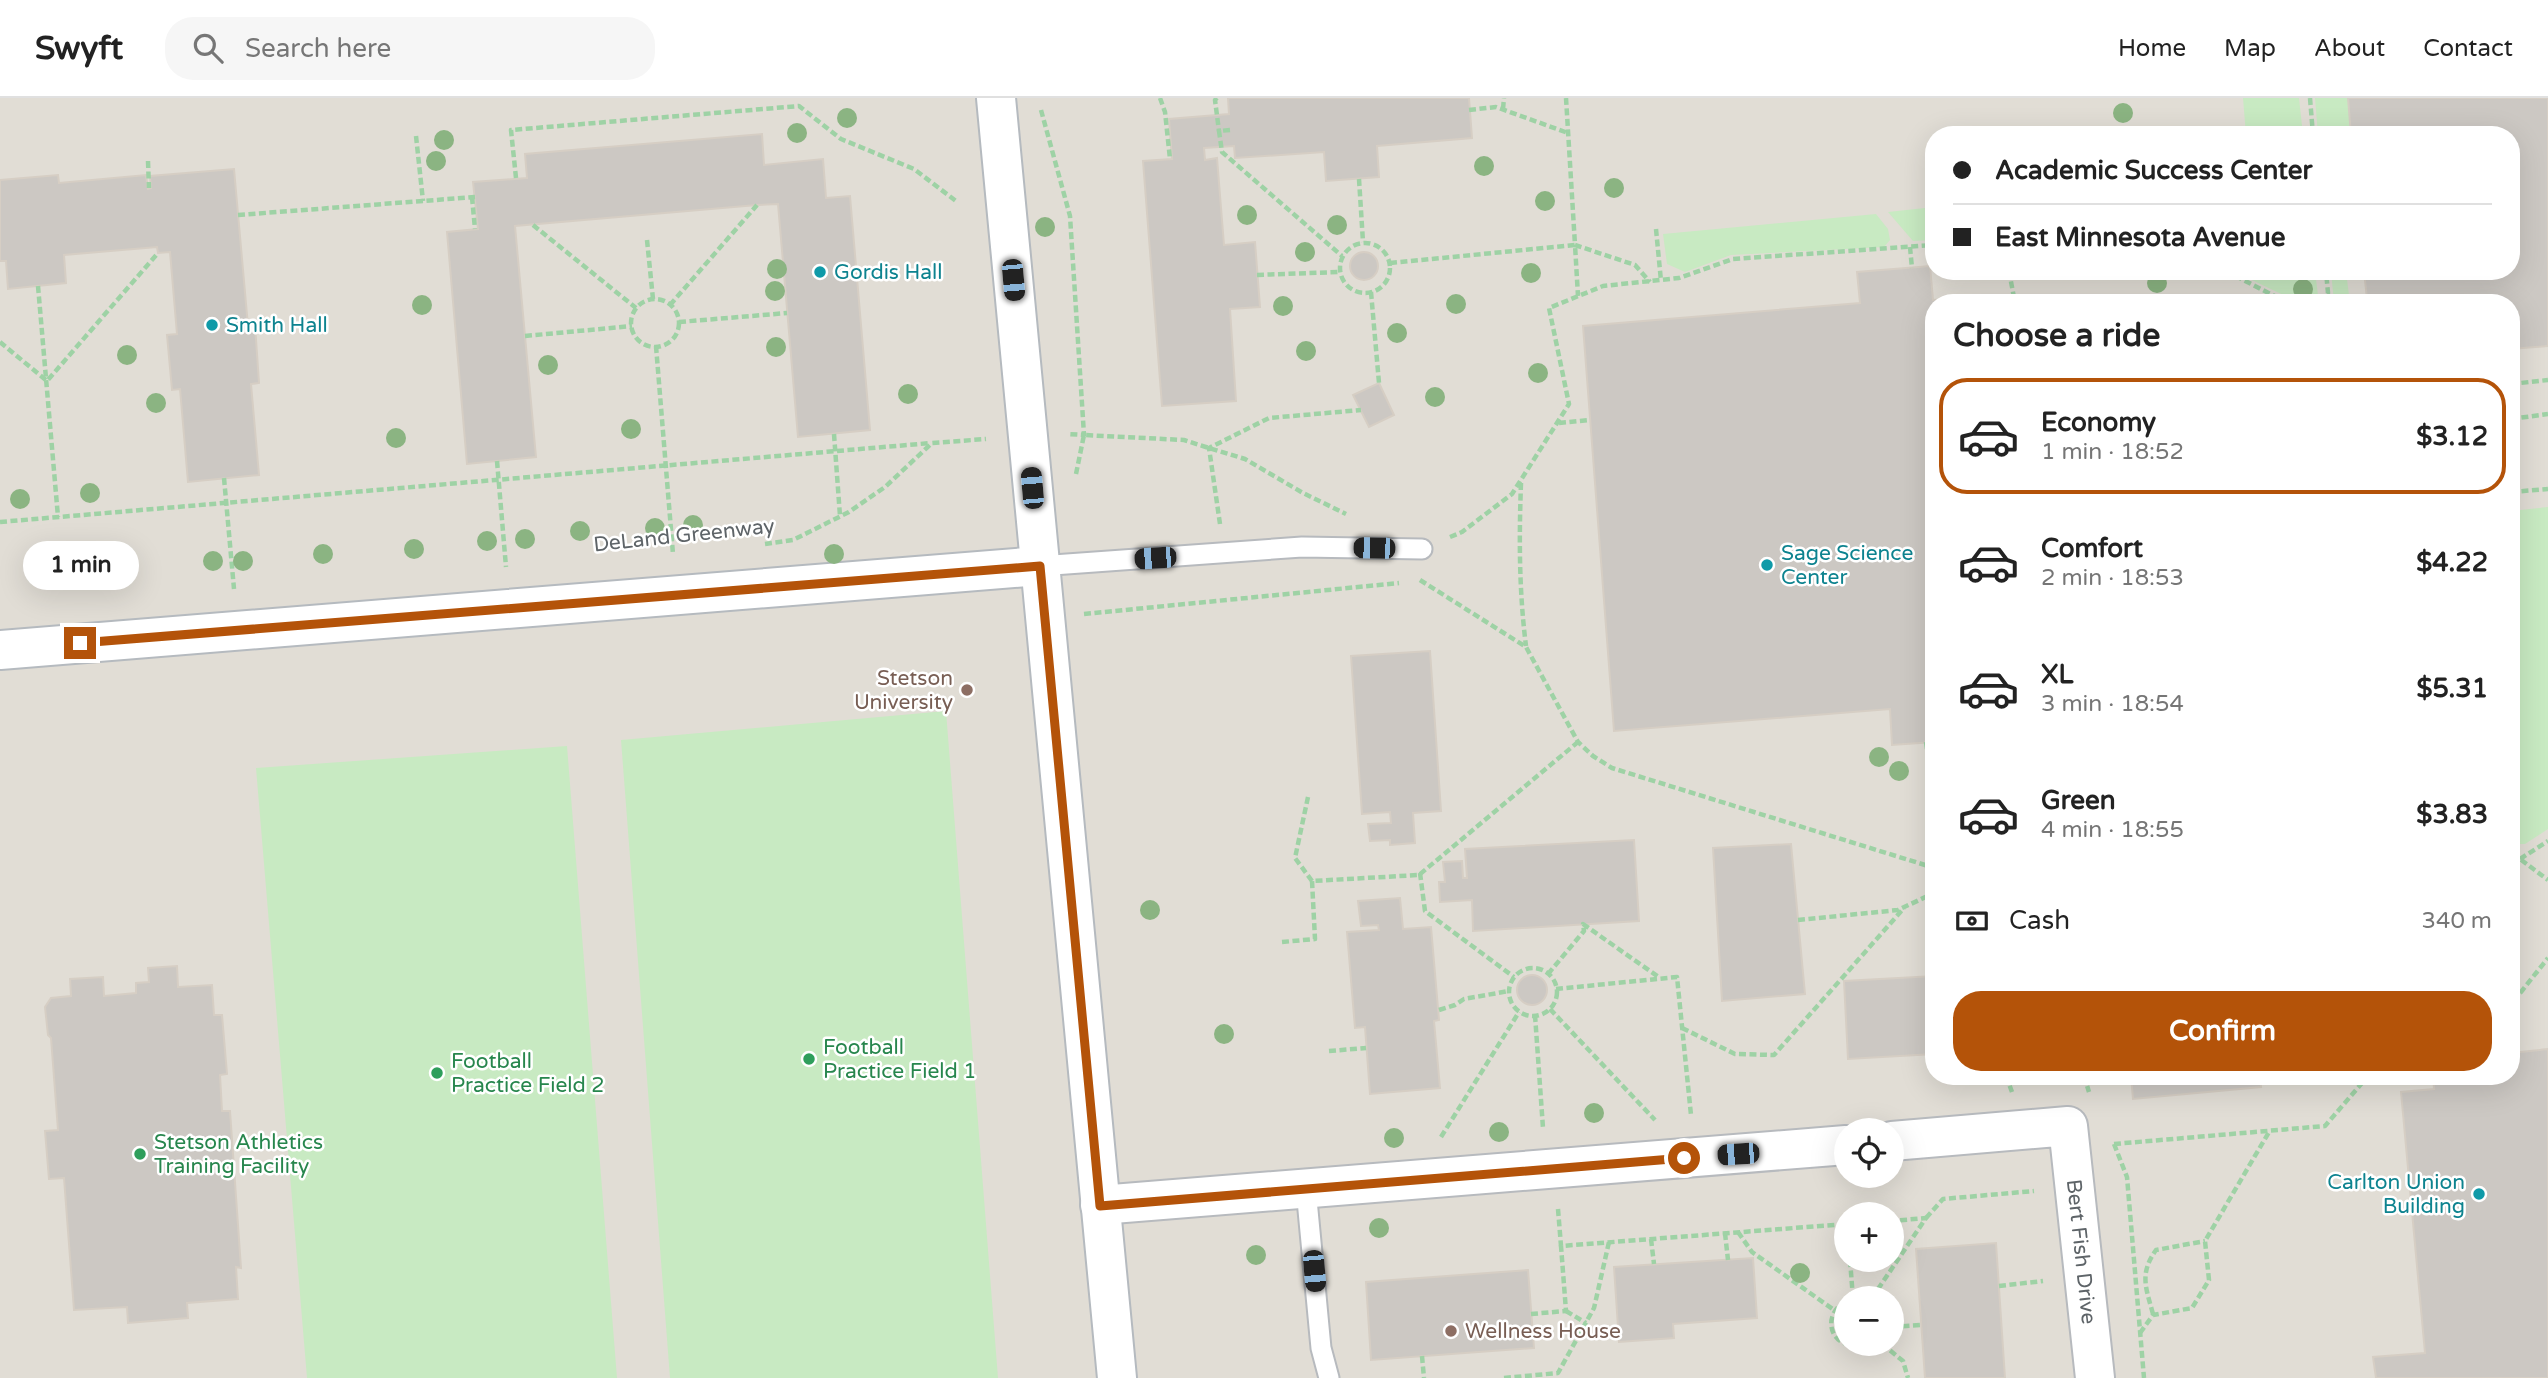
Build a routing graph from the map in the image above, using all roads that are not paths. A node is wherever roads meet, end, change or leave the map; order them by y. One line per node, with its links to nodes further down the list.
1 (996, 98): 3 (street)
2 (1422, 549): 3 (lane)
3 (1040, 566): 4 (street); 8 (street)
4 (0, 650)
5 (1904, 1139): 11 (street, Bert Fish Drive)
6 (1834, 1146): 7 (street)
7 (1306, 1189): 8 (street); 10 (lane)
8 (1100, 1206): 9 (street)
9 (1117, 1378)
10 (1329, 1378)
11 (2095, 1378)

